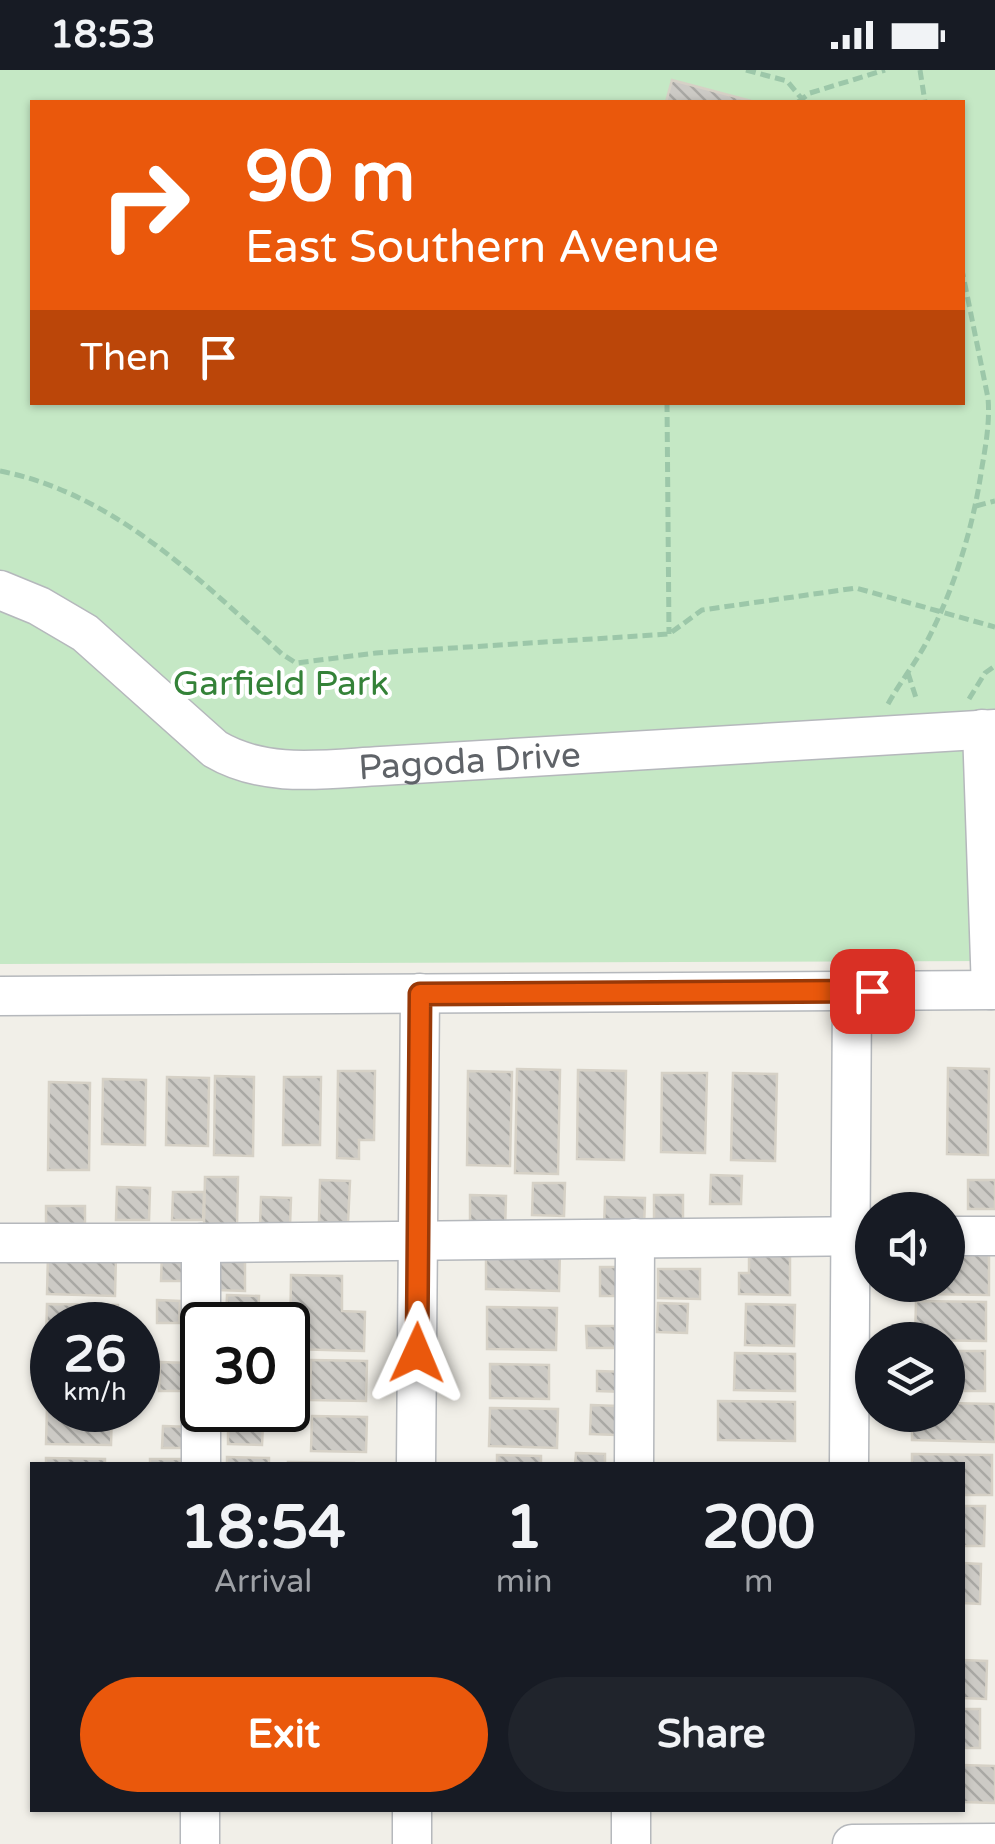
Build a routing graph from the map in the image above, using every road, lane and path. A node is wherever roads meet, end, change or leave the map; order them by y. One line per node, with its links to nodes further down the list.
1 (746, 70): 4 (path)
2 (885, 70): 5 (path)
3 (920, 70): 6 (path)
4 (799, 100)
5 (801, 100)
6 (925, 100)
7 (965, 285): 9 (path)
8 (667, 405): 17 (path)
9 (990, 416): 10 (path); 13 (path)
10 (995, 424)
11 (0, 471): 17 (path)
12 (995, 501): 13 (path)
13 (976, 506): 15 (path)
14 (0, 590): 20 (street, Pagoda Drive)
15 (940, 612): 16 (path); 17 (path); 20 (path)
16 (995, 627)
17 (669, 634)
18 (995, 666): 19 (path)
19 (981, 721): 20 (street, Pagoda Drive); 21 (street)
20 (868, 737)
21 (993, 990): 22 (street)
22 (852, 991): 23 (street); 25 (street)
23 (420, 994): 24 (street); 30 (street)
24 (0, 996)
25 (859, 1192)
26 (855, 1236): 29 (street)
27 (965, 1236): 28 (street)
28 (995, 1236)
29 (635, 1238): 30 (street); 36 (street)
30 (418, 1241): 32 (street); 35 (street)
31 (0, 1243): 32 (street)
32 (200, 1244): 34 (street)
33 (858, 1302): 37 (street)
34 (200, 1462)
35 (416, 1462)
36 (634, 1462)
37 (849, 1462)
38 (200, 1812): 43 (street)
39 (412, 1812): 44 (street)
40 (631, 1812): 45 (street)
41 (847, 1812): 46 (street)
42 (995, 1843): 46 (street)
43 (200, 1844)
44 (412, 1844)
45 (631, 1844)
46 (850, 1844)

